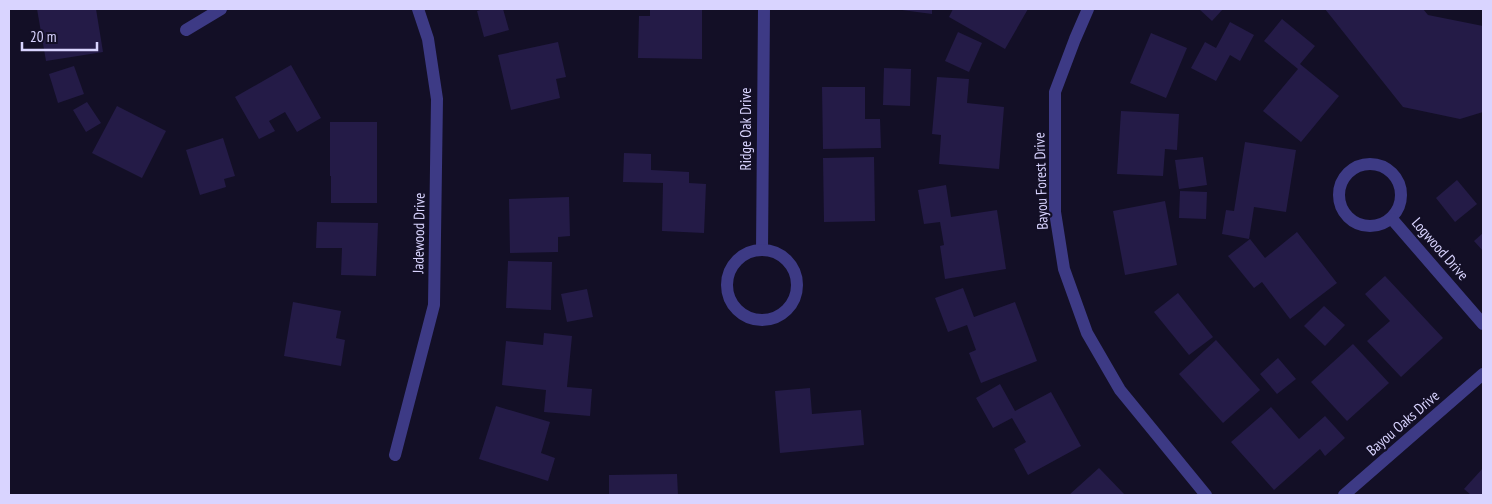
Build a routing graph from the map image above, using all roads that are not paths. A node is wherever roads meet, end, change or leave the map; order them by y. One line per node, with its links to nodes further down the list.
1 (221, 9): 5 (street)
2 (418, 9): 10 (street, Jadewood Drive)
3 (764, 9): 7 (street, Ridge Oak Drive)
4 (1088, 9): 11 (street, Bayou Forest Drive)
5 (186, 30)
6 (1392, 219): 6 (street, Logwood Drive); 8 (street, Logwood Drive)
7 (762, 250): 7 (street)
8 (1483, 324)
9 (1483, 374): 12 (street, Bayou Oaks Drive)
10 (395, 455)
11 (1206, 495)
12 (1344, 495)

